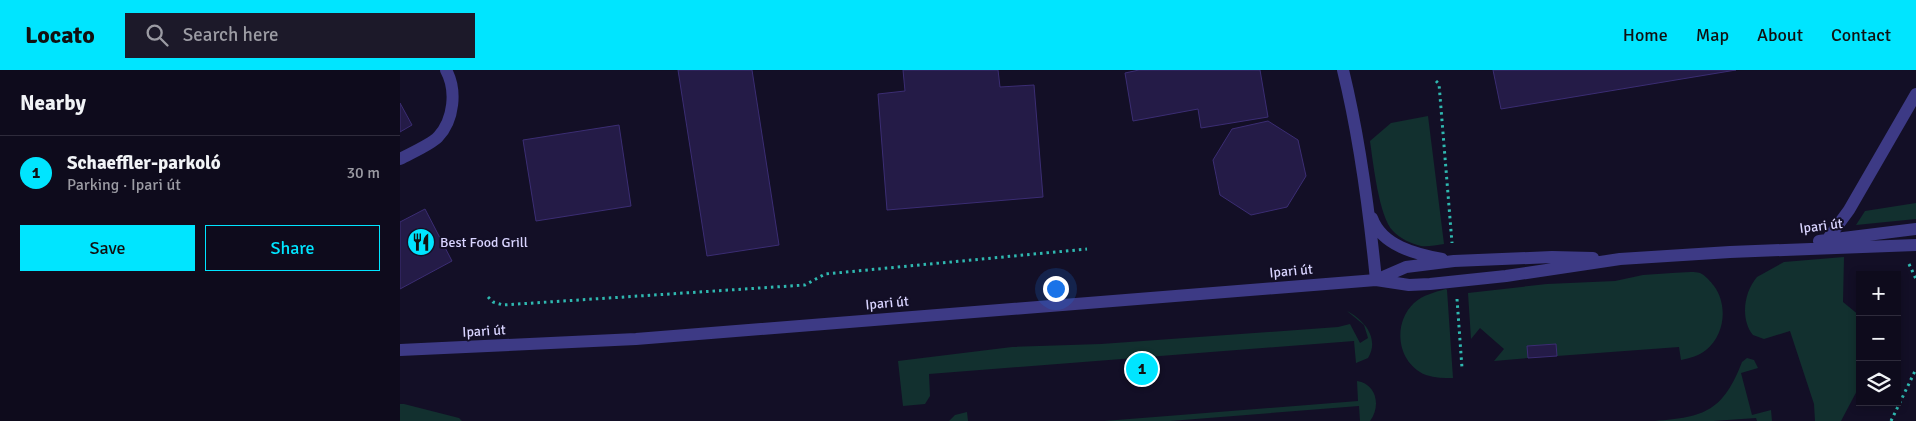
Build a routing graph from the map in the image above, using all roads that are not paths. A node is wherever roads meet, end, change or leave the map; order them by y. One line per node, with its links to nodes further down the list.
1 (446, 70): 4 (street)
2 (1343, 70): 5 (street)
3 (1916, 94): 7 (street)
4 (400, 159)
5 (1368, 206): 11 (street); 12 (street)
6 (1916, 230): 7 (street, Ipari út)
7 (1827, 240): 9 (street, Ipari út)
8 (1916, 245): 9 (street, Ipari út)
9 (1730, 252): 10 (street, Ipari út)
10 (1620, 260): 11 (street, Ipari út); 12 (street, Ipari út)
11 (1454, 261): 12 (street, Ipari út)
12 (1376, 280): 13 (street, Ipari út)
13 (400, 350)

